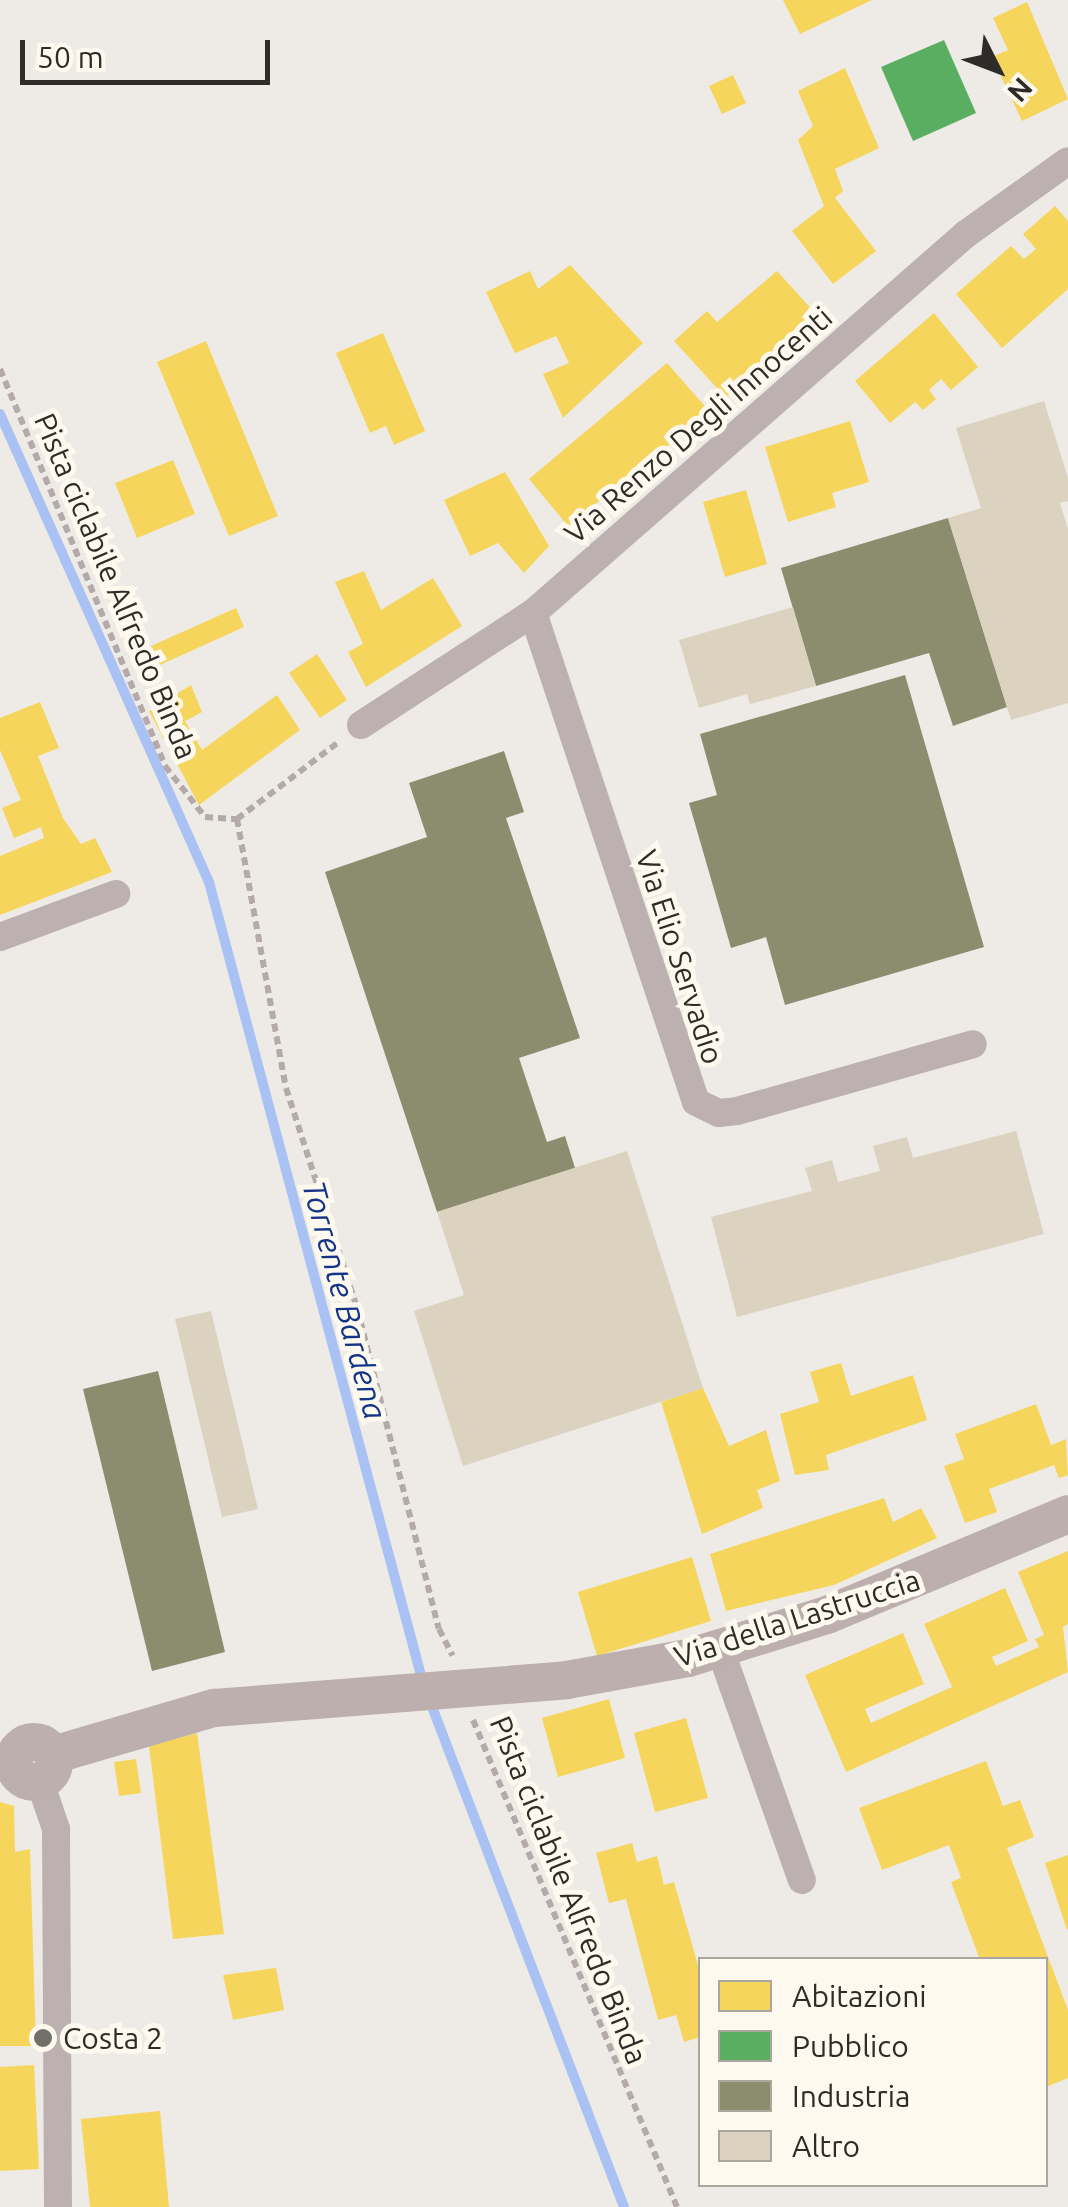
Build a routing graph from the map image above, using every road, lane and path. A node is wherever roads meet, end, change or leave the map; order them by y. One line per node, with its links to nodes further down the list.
1 (1068, 160): 3 (street, Via Renzo Degli Innocenti)
2 (0, 370): 5 (path, Pista ciclabile Alfredo Binda)
3 (533, 613): 4 (street, Via Renzo Degli Innocenti); 8 (street, Via Elio Servadio)
4 (361, 725): 5 (path)
5 (237, 819): 11 (path, Pista ciclabile Alfredo Binda)
6 (116, 894): 7 (street)
7 (0, 937)
8 (974, 1044)
9 (1068, 1514): 10 (street, Via della Lastruccia)
10 (720, 1648): 11 (street, Via della Lastruccia); 13 (street)
11 (462, 1687): 12 (street, Via della Lastruccia); 15 (path, Pista ciclabile Alfredo Binda)
12 (27, 1765): 14 (street)
13 (802, 1880)
14 (58, 2207)
15 (677, 2207)

